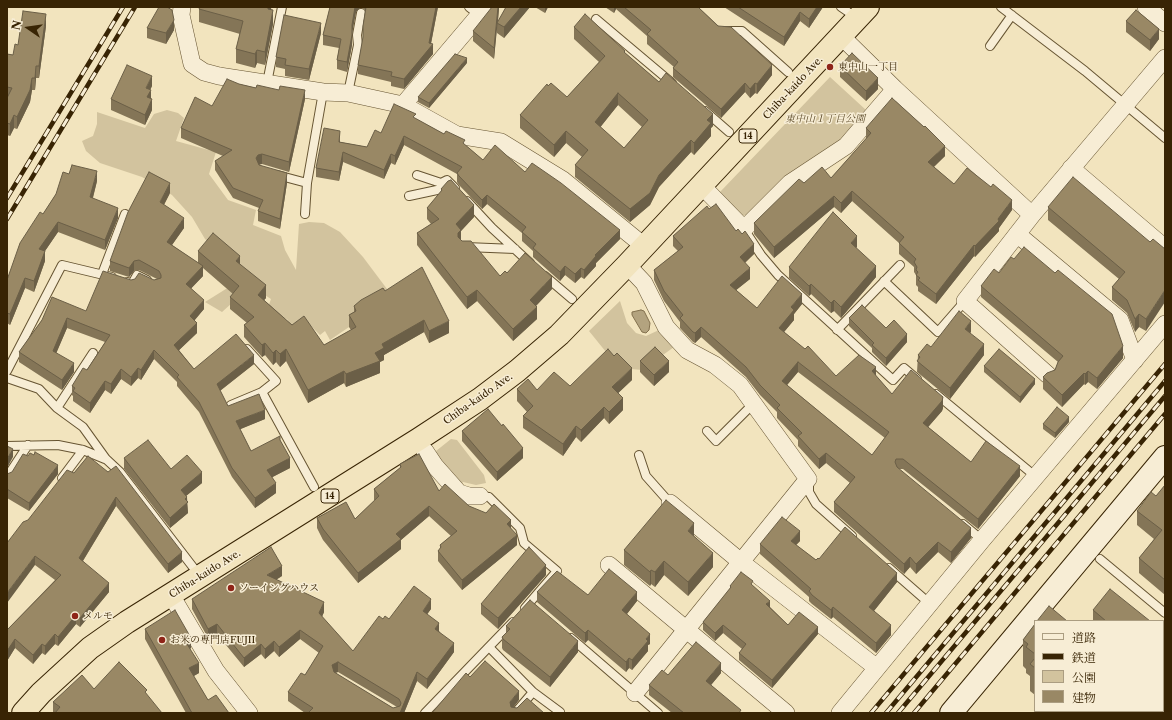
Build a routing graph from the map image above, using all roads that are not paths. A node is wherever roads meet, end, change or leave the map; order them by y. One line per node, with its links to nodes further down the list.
1 (182, 7): 16 (street)
2 (282, 7): 16 (lane)
3 (1001, 7): 8 (lane)
4 (1146, 7): 10 (street)
5 (478, 9): 21 (street)
6 (856, 11): 12 (highway, Chiba-kaido Ave. / 14)
7 (361, 13): 20 (lane)
8 (1012, 15): 13 (lane); 22 (lane)
9 (596, 19): 18 (lane)
10 (1165, 23)
11 (717, 26): 15 (lane)
12 (841, 36): 17 (street); 31 (highway, Chiba-kaido Ave. / 14)
13 (990, 46)
14 (1165, 58): 22 (street)
15 (788, 72)
16 (267, 83): 19 (street)
17 (895, 89): 35 (street); 36 (street)
18 (681, 91)
19 (323, 92): 20 (street); 29 (lane)
20 (348, 93): 21 (street)
21 (403, 105): 38 (street)
22 (1125, 105): 25 (lane); 26 (street)
23 (699, 106): 24 (lane)
24 (729, 132)
25 (1165, 138)
26 (1071, 168): 35 (street); 40 (street)
27 (268, 172): 29 (lane)
28 (417, 175): 30 (lane)
29 (307, 183): 34 (lane)
30 (454, 186): 32 (lane); 41 (lane)
31 (702, 186): 36 (street); 38 (highway, Chiba-kaido Ave. / 14)
32 (409, 196)
33 (125, 214): 44 (lane)
34 (305, 214)
35 (1032, 215): 37 (street)
36 (744, 229): 50 (lane)
37 (1017, 234): 48 (street); 53 (street)
38 (644, 246): 43 (highway, Chiba-kaido Ave. / 14)
39 (463, 247): 41 (lane)
40 (1165, 248)
41 (515, 249): 47 (lane)
42 (900, 264): 45 (lane)
43 (627, 265): 58 (street); 83 (highway, Chiba-kaido Ave. / 14)
44 (102, 274): 46 (lane); 54 (lane)
45 (884, 281): 48 (lane); 50 (lane)
46 (156, 285)
47 (572, 299)
48 (965, 300): 55 (street)
49 (1165, 324): 53 (street)
50 (837, 330): 69 (lane)
51 (240, 341): 57 (lane)
52 (93, 353): 60 (lane)
53 (1135, 360): 69 (street)
54 (7, 371)
55 (1048, 375)
56 (7, 378): 60 (lane)
57 (262, 392): 59 (lane); 73 (lane)
58 (753, 404): 61 (lane); 71 (street)
59 (231, 405)
60 (57, 408): 67 (lane)
61 (707, 431)
62 (28, 445): 63 (lane); 64 (lane); 70 (lane)
63 (7, 446)
64 (83, 450): 67 (lane); 72 (lane)
65 (425, 451): 74 (street)
66 (639, 455): 75 (lane)
67 (106, 459): 83 (lane)
68 (1162, 465): 101 (street)
69 (1036, 476): 77 (street)
70 (7, 478)
71 (808, 479): 78 (lane); 80 (street)
72 (56, 485)
73 (314, 487)
74 (480, 496): 89 (lane)
75 (670, 503): 80 (street)
76 (958, 521): 77 (lane)
77 (982, 540): 85 (street)
78 (858, 541)
79 (1100, 559): 86 (lane)
80 (741, 562): 87 (street); 90 (street)
81 (881, 562): 85 (lane)
82 (609, 565): 87 (street)
83 (200, 578): 84 (highway, Chiba-kaido Ave. / 14)
84 (171, 595): 94 (highway, Chiba-kaido Ave. / 14); 95 (street)
85 (929, 604): 90 (street)
86 (1165, 613)
87 (686, 630): 92 (street); 99 (street)
88 (565, 633): 92 (lane)
89 (489, 647): 91 (lane); 96 (lane)
90 (877, 668): 100 (street)
91 (533, 692): 93 (lane); 97 (lane)
92 (635, 693): 98 (lane)
93 (560, 712)
94 (23, 713)
95 (249, 713)
96 (425, 713)
97 (515, 713)
98 (658, 713)
99 (786, 713)
100 (840, 713)
101 (951, 713)

